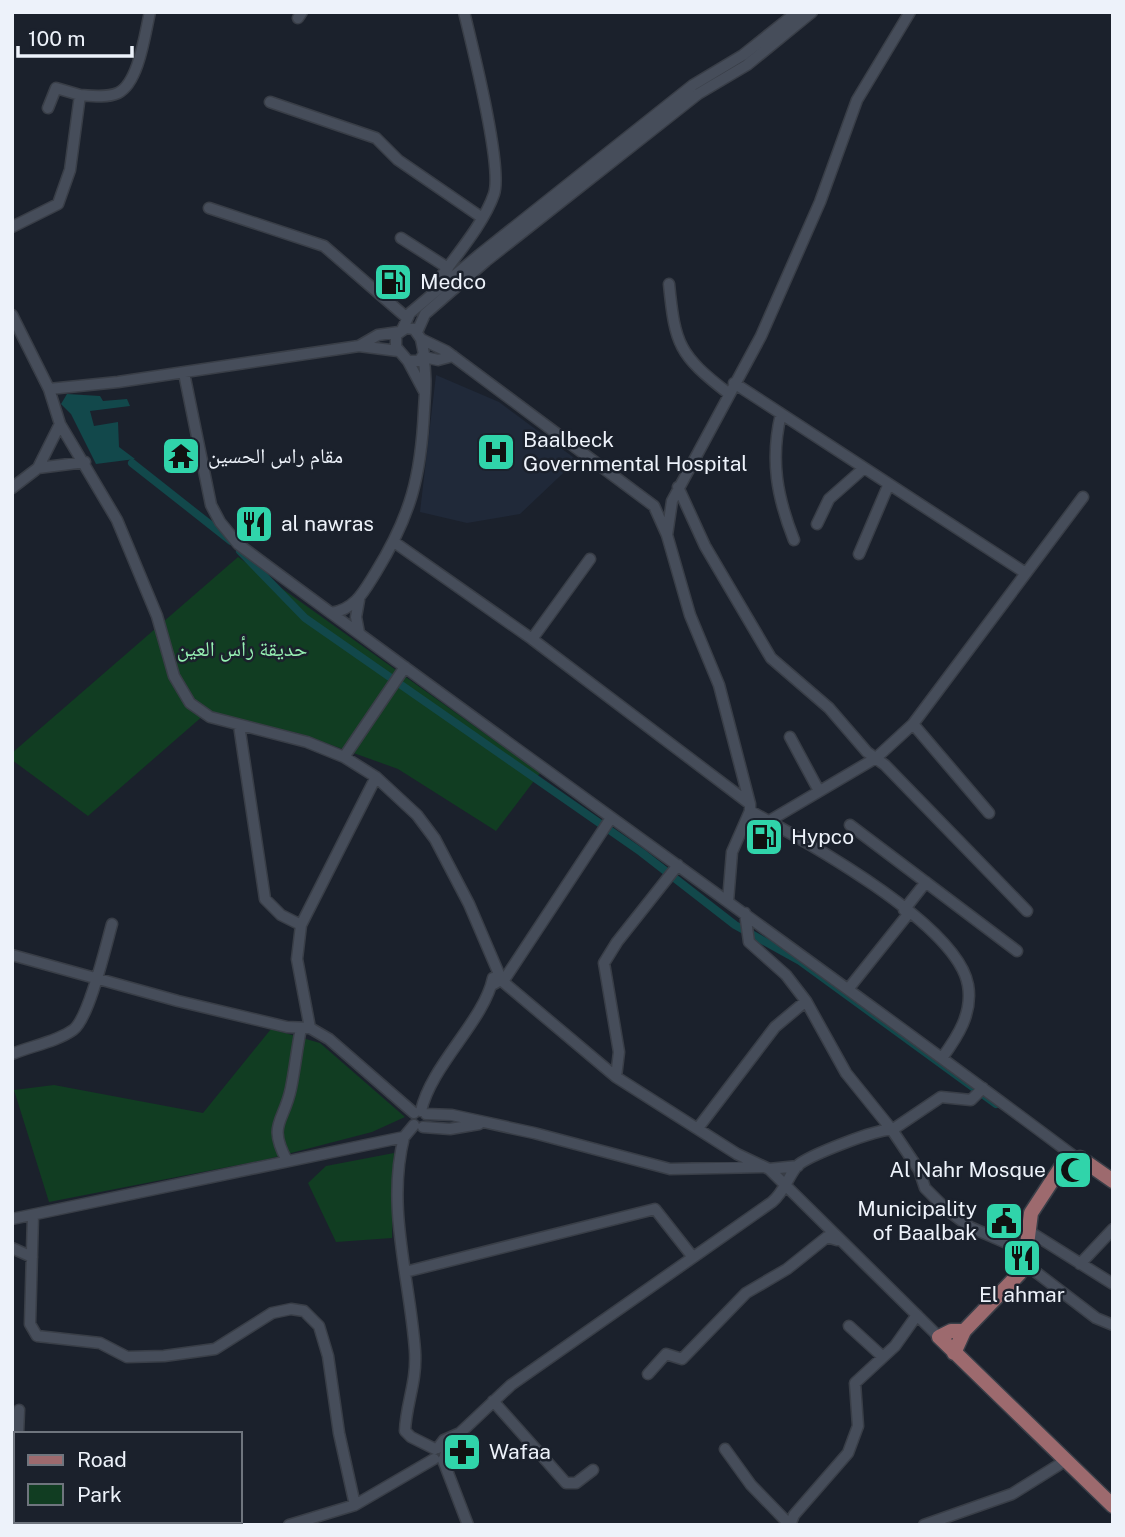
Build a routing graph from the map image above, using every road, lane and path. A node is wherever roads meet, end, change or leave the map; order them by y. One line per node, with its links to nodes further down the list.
1 (150, 12): 6 (street)
2 (464, 12): 10 (street)
3 (797, 12): 11 (street)
4 (812, 12): 11 (street)
5 (911, 12): 28 (street)
6 (80, 95): 8 (street); 12 (street)
7 (270, 102): 10 (street)
8 (48, 108)
9 (209, 208): 18 (street)
10 (481, 217): 14 (street)
11 (526, 224): 16 (street)
12 (12, 227)
13 (401, 237): 14 (street)
14 (448, 268): 16 (street)
15 (669, 284): 28 (street)
16 (438, 295): 18 (street); 20 (street)
17 (12, 315): 29 (street)
18 (406, 317): 19 (street)
19 (400, 331): 20 (street); 21 (street); 22 (street)
20 (419, 336): 23 (street); 24 (street)
21 (359, 346): 22 (street); 26 (street)
22 (398, 351): 25 (street)
23 (423, 357): 24 (street); 25 (street); 27 (street)
24 (448, 358): 27 (street); 41 (street)
25 (408, 361): 30 (street)
26 (184, 373): 29 (street); 50 (street)
27 (426, 379): 30 (street)
28 (731, 388): 31 (street); 37 (street)
29 (49, 389): 32 (street)
30 (425, 393): 45 (street)
31 (781, 414): 35 (street); 44 (street)
32 (60, 424): 33 (street); 34 (street)
33 (85, 462): 34 (street); 55 (street)
34 (38, 468): 38 (street)
35 (863, 469): 36 (street); 42 (street)
36 (888, 486): 46 (street); 48 (street)
37 (678, 487): 40 (street); 58 (street)
38 (12, 488)
39 (1083, 497): 48 (street)
40 (672, 501): 41 (street); 43 (street)
41 (654, 506): 43 (street)
42 (817, 524)
43 (667, 535): 61 (street)
44 (794, 540)
45 (394, 542): 49 (street); 52 (street)
46 (859, 554)
47 (590, 559): 52 (street)
48 (1024, 572): 54 (street)
49 (359, 600): 50 (street); 51 (street)
50 (331, 613): 51 (street)
51 (359, 634): 53 (street)
52 (532, 639): 61 (street)
53 (403, 670): 57 (street); 65 (street)
54 (913, 724): 58 (street); 62 (street)
55 (239, 725): 57 (street); 73 (street)
56 (790, 737): 60 (street)
57 (344, 757): 59 (street)
58 (876, 758): 60 (street); 70 (street)
59 (376, 777): 73 (street); 77 (street)
60 (819, 791): 63 (street)
61 (750, 808): 63 (street); 68 (street)
62 (989, 813)
63 (769, 821): 69 (street)
64 (850, 825): 67 (street)
65 (606, 827): 66 (street); 76 (street)
66 (672, 873): 68 (street); 83 (street)
67 (926, 882): 69 (street); 74 (street)
68 (728, 901): 71 (street)
69 (906, 911): 80 (street); 85 (street)
70 (1027, 911)
71 (745, 913): 80 (street); 81 (street)
72 (112, 923): 78 (street)
73 (300, 925): 82 (street)
74 (1017, 951)
75 (12, 955): 78 (street)
76 (515, 961): 77 (street); 79 (street)
77 (496, 965): 79 (street); 79 (street)
78 (96, 980): 82 (street); 84 (street)
79 (503, 982): 86 (street); 89 (street)
80 (849, 988): 85 (street)
81 (806, 1001): 90 (street); 91 (street)
82 (306, 1028): 89 (street); 94 (street)
83 (620, 1052): 86 (street); 87 (street)
84 (12, 1054)
85 (942, 1058): 88 (street)
86 (602, 1067): 87 (street)
87 (616, 1077): 90 (street)
88 (981, 1090): 91 (street); 93 (street)
89 (420, 1118): 92 (street); 96 (street)
90 (698, 1128): 96 (street)
91 (892, 1130): 95 (street); 108 (street)
92 (404, 1137): 94 (street); 110 (street)
93 (1075, 1157): 97 (main road); 102 (main road)
94 (288, 1161): 99 (street)
95 (798, 1166): 96 (street); 98 (street)
96 (768, 1168): 98 (street)
97 (1113, 1181)
98 (785, 1186): 103 (street); 107 (street)
99 (33, 1215): 100 (street); 106 (street)
100 (12, 1219)
101 (1113, 1229): 109 (street)
102 (1027, 1230): 104 (street); 108 (main road)
103 (840, 1241): 112 (street); 119 (street)
104 (1043, 1241): 108 (street); 109 (street)
105 (12, 1248): 106 (street)
106 (32, 1256): 129 (street)
107 (692, 1256): 110 (street); 120 (street)
108 (1025, 1258): 113 (street); 115 (main road)
109 (1080, 1264): 111 (street)
110 (405, 1272): 124 (street)
111 (1113, 1283)
112 (917, 1315): 116 (street); 118 (street)
113 (1112, 1325)
114 (849, 1326): 118 (street)
115 (964, 1331): 116 (main road); 117 (main road)
116 (940, 1336): 117 (main road)
117 (954, 1353): 125 (main road)
118 (883, 1357): 133 (street)
119 (648, 1374)
120 (493, 1401): 124 (street); 126 (street)
121 (19, 1410): 122 (street)
122 (18, 1432)
123 (725, 1449): 133 (street)
124 (438, 1454): 129 (street); 132 (street)
125 (1065, 1461): 128 (main road); 134 (street)
126 (593, 1470)
127 (14, 1489): 130 (street)
128 (1112, 1504)
129 (355, 1505): 131 (street)
130 (12, 1516)
131 (289, 1525)
132 (468, 1525)
133 (790, 1525)
134 (925, 1525)

